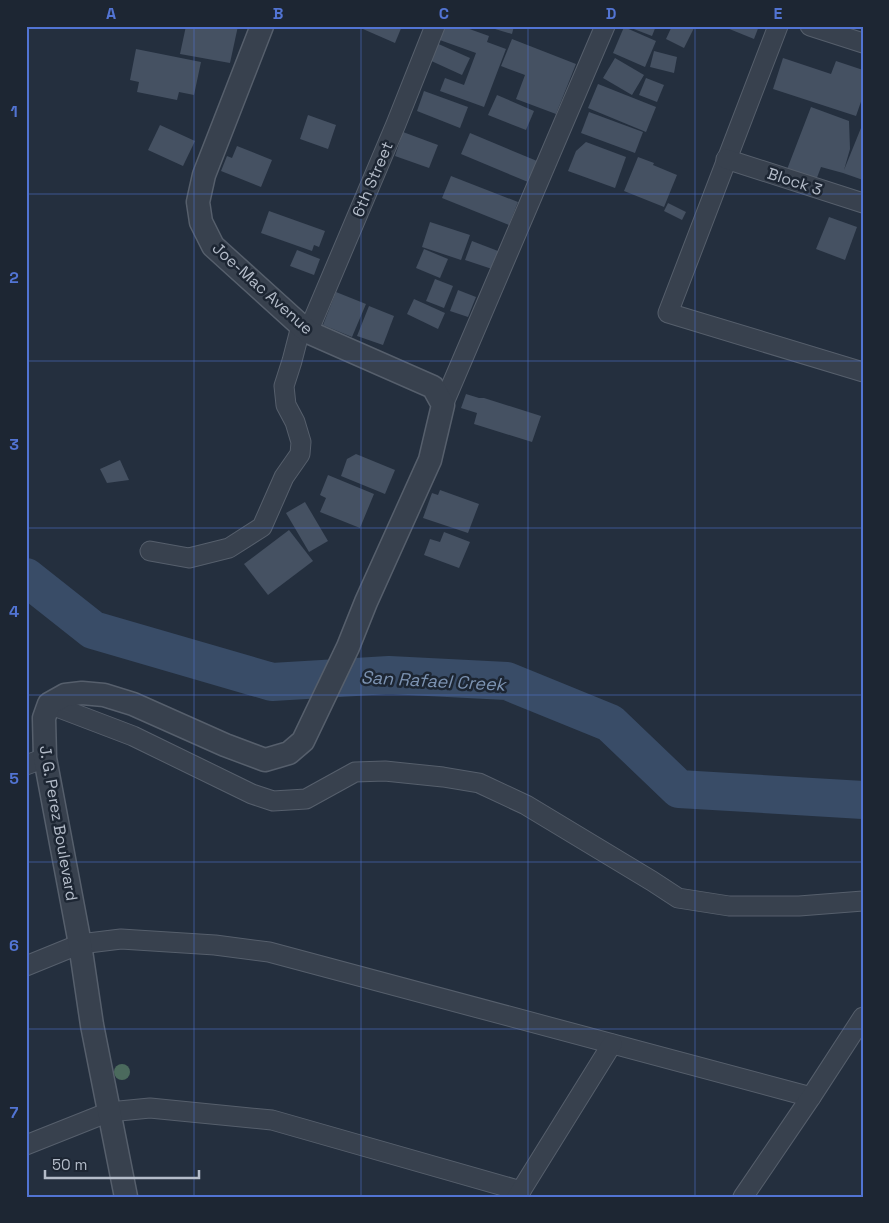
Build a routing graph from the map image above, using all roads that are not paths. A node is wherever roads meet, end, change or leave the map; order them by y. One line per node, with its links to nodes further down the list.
1 (262, 26): 9 (street, Joe-Mac Avenue)
2 (435, 26): 9 (street, 6th Street)
3 (605, 26): 11 (street)
4 (778, 26): 7 (street)
5 (810, 26): 6 (street)
6 (863, 43)
7 (726, 159): 8 (street, Block 3); 10 (street)
8 (863, 203)
9 (304, 329): 11 (street, Joe-Mac Avenue); 12 (street, 6th Street)
10 (863, 372)
11 (442, 405): 13 (street)
12 (150, 550)
13 (49, 704): 14 (street, J. G. Perez Boulevard); 15 (street)
14 (36, 761): 16 (street, J. G. Perez Boulevard)
15 (863, 901)
16 (80, 944): 17 (street); 19 (street); 21 (street, J. G. Perez Boulevard)
17 (26, 966)
18 (863, 1017): 20 (street)
19 (612, 1044): 20 (street); 23 (street)
20 (811, 1098): 25 (street)
21 (109, 1112): 22 (street); 23 (street); 24 (street, J. G. Perez Boulevard)
22 (26, 1144)
23 (519, 1194)
24 (126, 1197)
25 (743, 1197)

